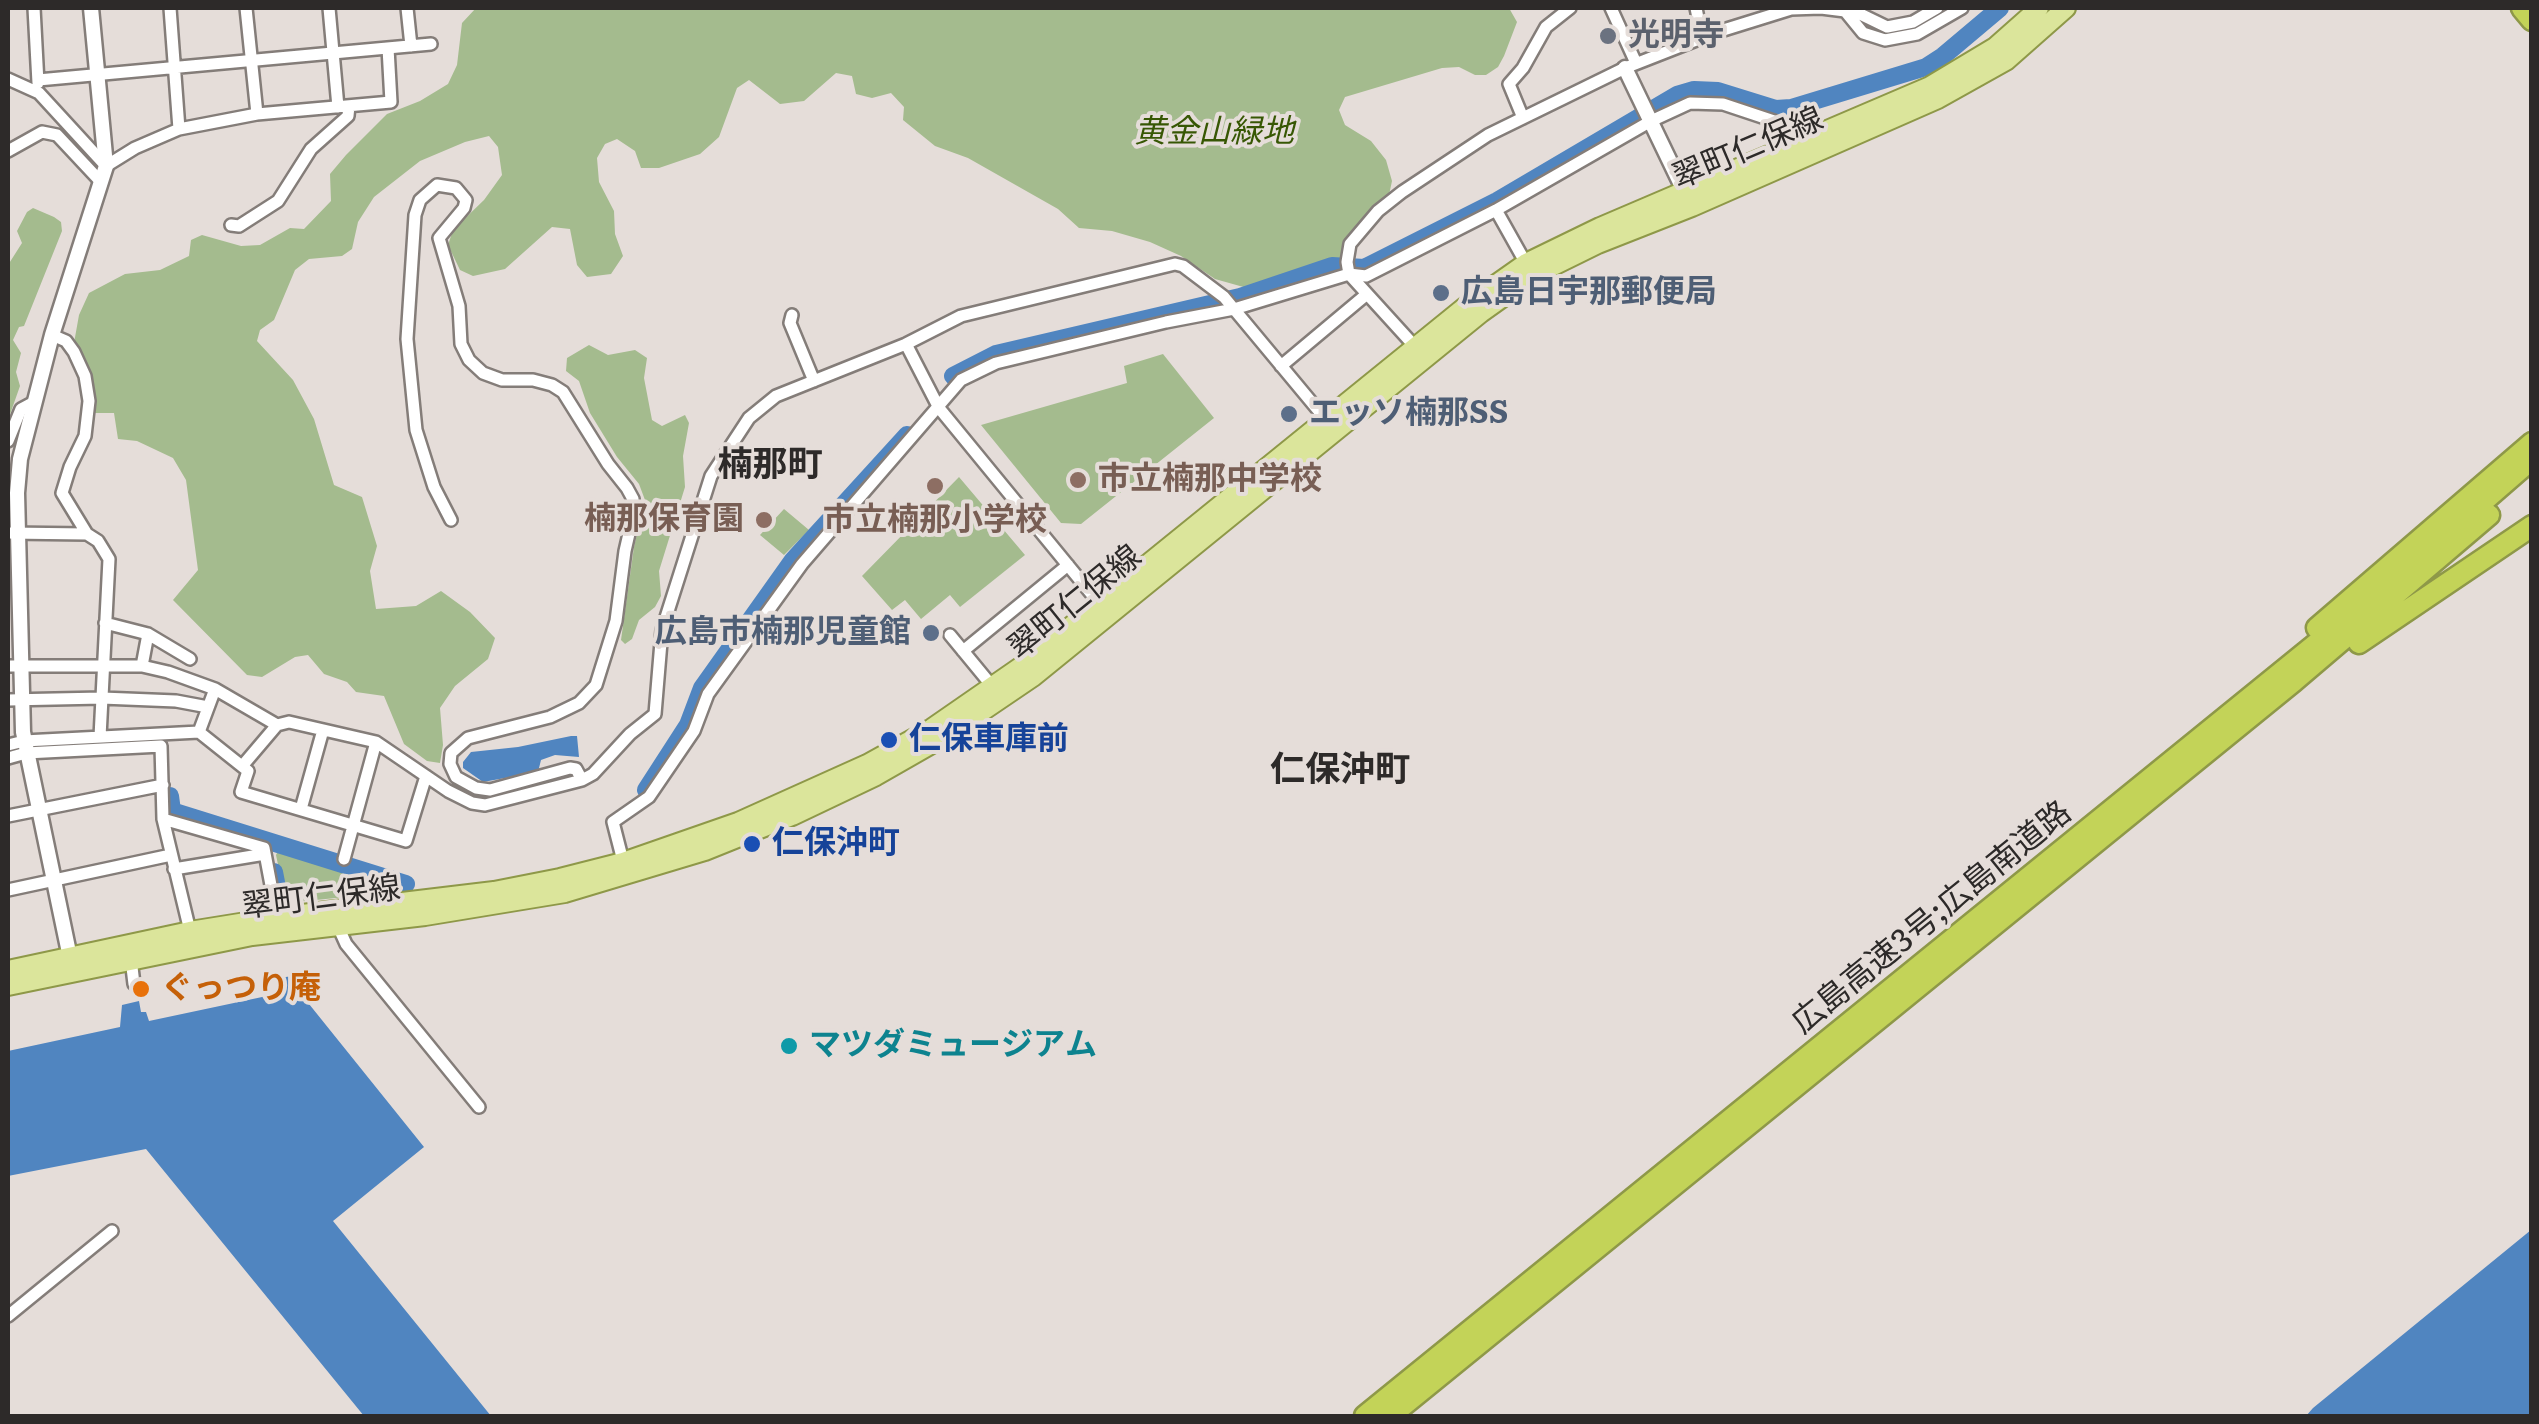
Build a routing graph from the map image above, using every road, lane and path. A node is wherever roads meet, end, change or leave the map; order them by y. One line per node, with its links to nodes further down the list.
1 (34, 8): 26 (street)
2 (91, 8): 24 (street)
3 (170, 8): 23 (street)
4 (246, 8): 21 (street)
5 (330, 8): 20 (street)
6 (407, 8): 18 (street)
7 (1570, 8): 30 (street)
8 (1611, 8): 22 (street)
9 (1696, 8): 16 (street)
10 (1937, 8): 14 (street)
11 (1962, 8): 14 (street)
12 (2039, 8): 32 (main road, 翠町仁保線)
13 (2066, 8): 36 (main road, 翠町仁保線)
14 (1839, 10): 15 (street)
15 (1759, 13): 16 (street)
16 (1702, 38): 22 (street)
17 (431, 44): 18 (street)
18 (411, 46): 19 (street)
19 (388, 48): 20 (street); 27 (street)
20 (334, 53): 21 (street); 27 (street)
21 (251, 60): 23 (street); 28 (street)
22 (1631, 65): 29 (street); 30 (street)
23 (174, 67): 24 (street); 31 (street)
24 (98, 74): 26 (street); 34 (street)
25 (8, 79): 26 (street)
26 (38, 86): 34 (street)
27 (344, 106): 28 (street); 38 (street)
28 (257, 114): 31 (street)
29 (1648, 116): 32 (street); 36 (street); 37 (street)
30 (1524, 118): 39 (street)
31 (179, 129): 34 (street)
32 (1793, 146): 36 (main road, 翠町仁保線)
33 (8, 150): 35 (street)
34 (106, 166): 35 (street)
35 (101, 182): 44 (street)
36 (1689, 200): 40 (main road, 翠町仁保線)
37 (1496, 210): 39 (street); 40 (street)
38 (231, 225)
39 (1348, 270): 41 (street); 42 (street)
40 (1530, 270): 46 (main road, 翠町仁保線)
41 (1367, 294): 46 (street); 47 (street)
42 (1230, 303): 45 (street); 47 (street); 50 (street)
43 (792, 315): 48 (street)
44 (52, 336): 49 (street); 61 (street)
45 (906, 344): 48 (street); 50 (street)
46 (1420, 353): 51 (main road, 翠町仁保線)
47 (1281, 366): 51 (street)
48 (814, 381): 89 (street)
49 (34, 402): 53 (street); 57 (street)
50 (939, 408): 63 (street); 102 (street)
51 (1332, 426): 64 (main road, 翠町仁保線)
52 (2532, 429): 62 (highway)
53 (8, 441)
54 (2532, 443): 62 (highway)
55 (2532, 459): 81 (highway, 広島高速3号;広島南道路)
56 (2532, 477): 97 (highway, 広島高速3号;広島南道路)
57 (12, 496): 60 (street)
58 (451, 520): 89 (street)
59 (2532, 526): 97 (highway)
60 (12, 533): 61 (street); 71 (street)
61 (87, 534): 65 (street)
62 (2410, 545): 81 (highway)
63 (1068, 564): 64 (street); 68 (street)
64 (1104, 609): 73 (main road, 翠町仁保線); 91 (main road, 翠町仁保線)
65 (105, 623): 66 (street); 70 (street)
66 (148, 634): 69 (street); 72 (street)
67 (950, 635): 68 (street)
68 (963, 650): 73 (street)
69 (190, 659)
70 (102, 665): 71 (street); 72 (street); 75 (street)
71 (14, 666): 76 (street)
72 (142, 666): 74 (street)
73 (992, 686): 91 (main road, 翠町仁保線)
74 (214, 689): 77 (street); 78 (street)
75 (102, 698): 76 (street); 77 (street); 82 (street)
76 (14, 700): 85 (street)
77 (208, 707): 80 (street)
78 (277, 725): 79 (street); 87 (street)
79 (323, 730): 83 (street); 92 (street)
80 (198, 732): 82 (street); 87 (street)
81 (2207, 732): 116 (highway, 広島高速3号;広島南道路)
82 (100, 738): 85 (street)
83 (376, 742): 88 (street); 96 (street)
84 (8, 745): 85 (street)
85 (25, 747): 86 (street); 90 (street); 93 (street)
86 (8, 758)
87 (244, 765): 92 (street)
88 (426, 776): 89 (street); 96 (street)
89 (582, 780)
90 (163, 785): 93 (street); 95 (street)
91 (801, 803): 102 (main road, 翠町仁保線)
92 (301, 809): 96 (street)
93 (37, 810): 94 (street); 103 (street)
94 (8, 816)
95 (163, 819): 98 (street); 99 (street)
96 (354, 826): 100 (street)
97 (2114, 828): 117 (highway, 広島高速3号;広島南道路)
98 (265, 854): 101 (street); 105 (street)
99 (171, 855): 101 (street); 103 (street)
100 (344, 859)
101 (174, 869): 107 (street)
102 (626, 869): 106 (main road, 翠町仁保線)
103 (54, 880): 104 (street); 109 (street)
104 (8, 890)
105 (276, 916): 106 (main road, 翠町仁保線); 107 (main road, 翠町仁保線)
106 (337, 917): 108 (main road, 翠町仁保線); 113 (street)
107 (190, 931): 109 (main road, 翠町仁保線)
108 (131, 960): 109 (main road, 翠町仁保線); 111 (street)
109 (72, 964): 110 (main road, 翠町仁保線); 112 (main road, 翠町仁保線)
110 (8, 970)
111 (134, 984)
112 (8, 986)
113 (479, 1107)
114 (112, 1231): 115 (street)
115 (8, 1316)
116 (1364, 1416)
117 (1390, 1416)

